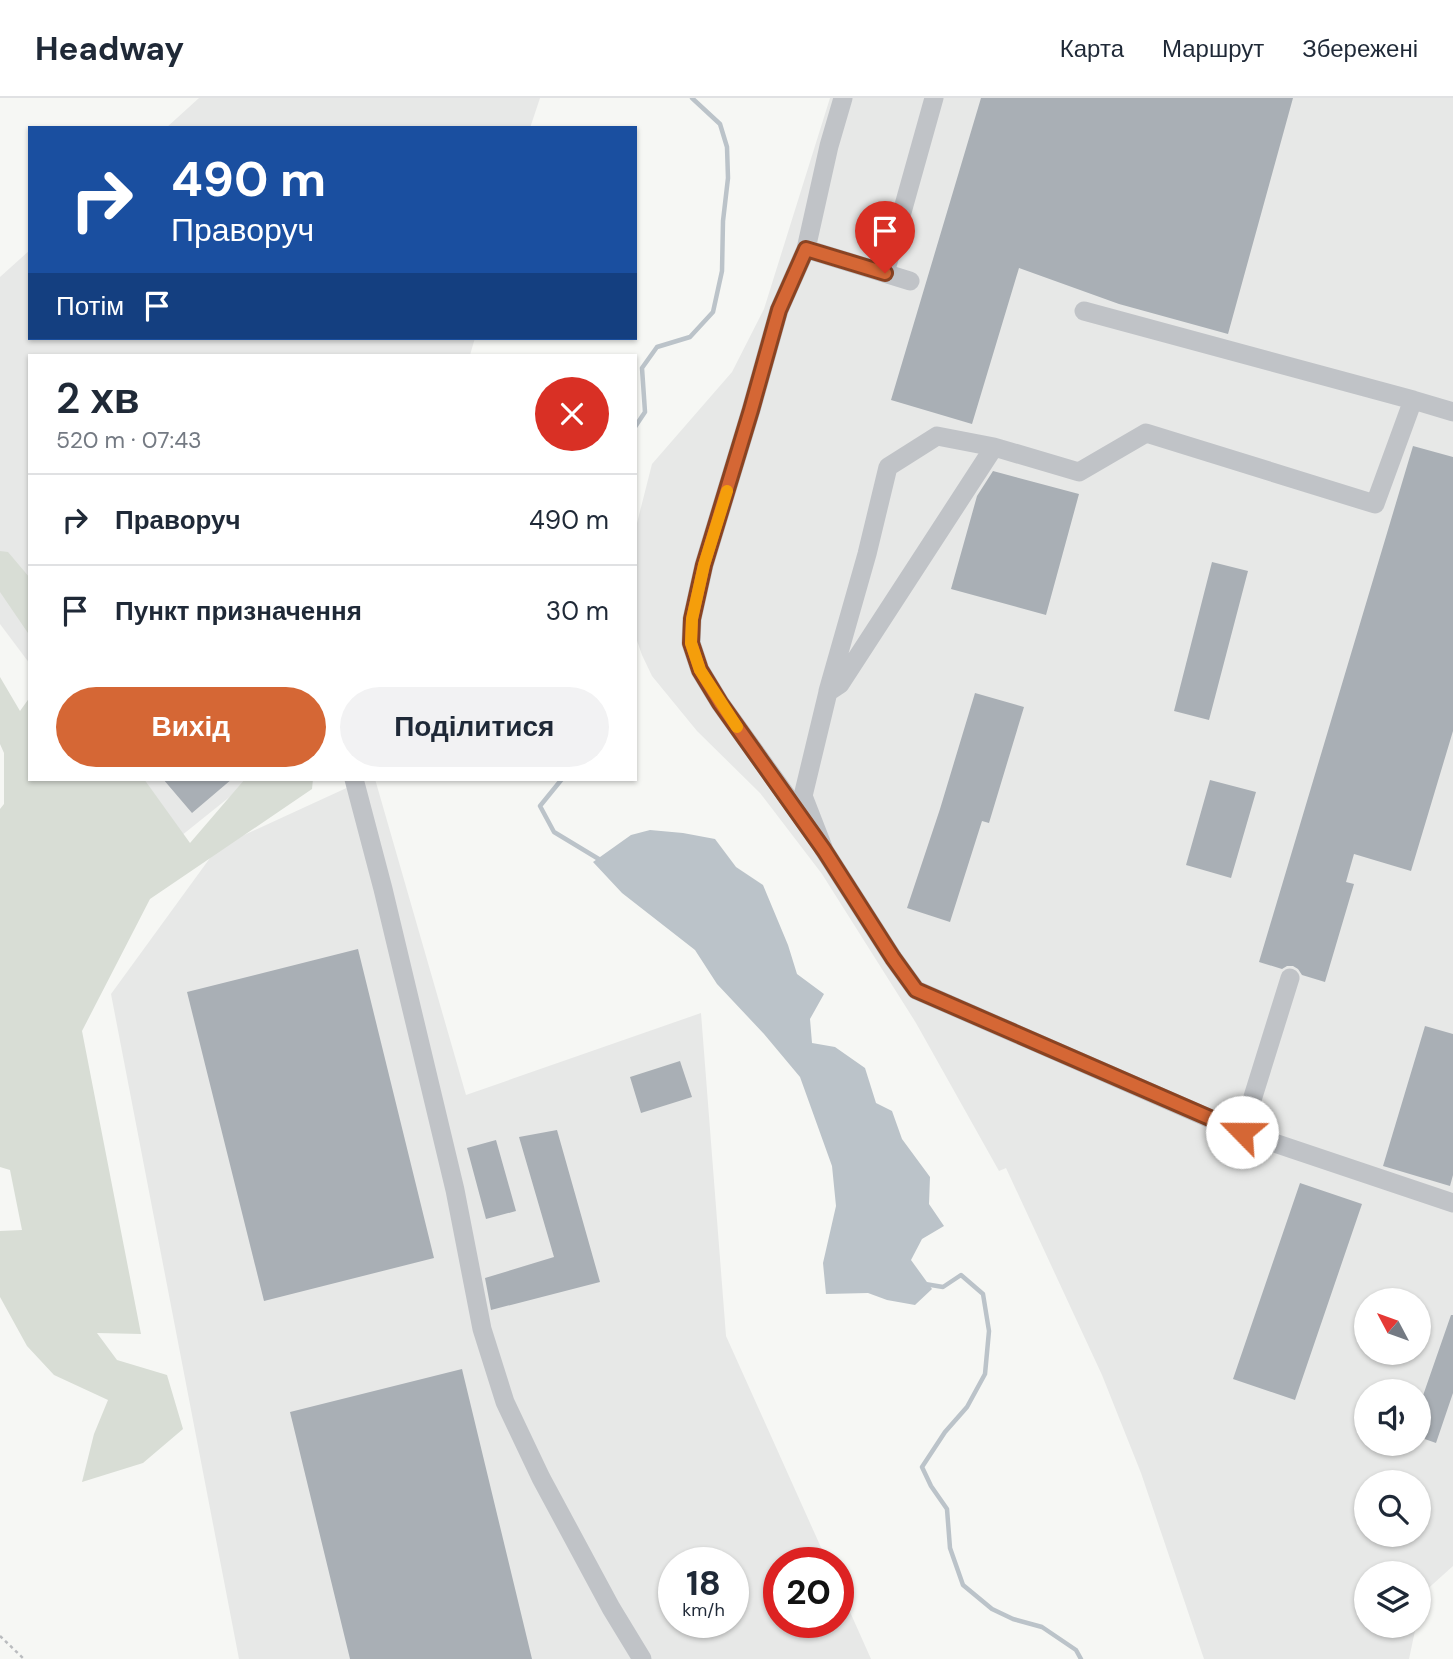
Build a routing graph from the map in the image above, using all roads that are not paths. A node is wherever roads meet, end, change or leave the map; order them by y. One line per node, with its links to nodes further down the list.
1 (843, 98): 3 (lane)
2 (934, 98): 4 (lane)
3 (806, 249): 4 (lane); 12 (lane)
4 (885, 273): 5 (lane)
5 (910, 281)
6 (1084, 311): 7 (lane)
7 (1413, 400): 8 (lane); 9 (lane)
8 (1453, 412)
9 (993, 447): 10 (lane); 10 (lane)
10 (828, 692): 12 (lane)
11 (355, 781): 16 (lane)
12 (824, 850): 14 (lane)
13 (1290, 978): 14 (lane)
14 (1242, 1132): 15 (lane)
15 (1453, 1203)
16 (642, 1659)

